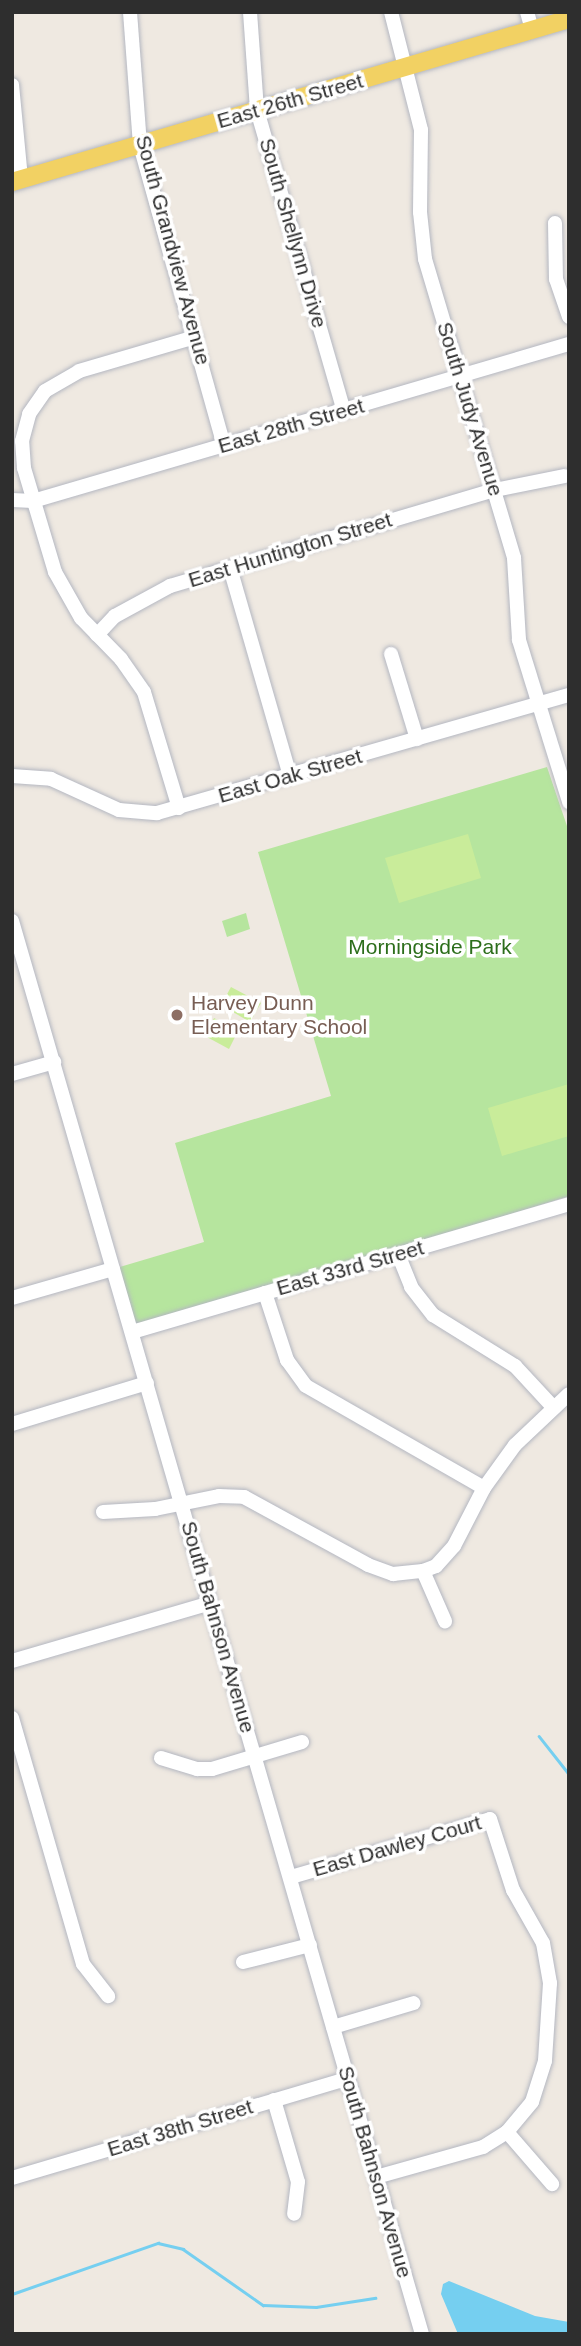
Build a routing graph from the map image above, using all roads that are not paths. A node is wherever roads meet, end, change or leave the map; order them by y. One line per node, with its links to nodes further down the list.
1 (130, 12): 10 (street, South Grandview Avenue)
2 (250, 12): 9 (street, South Shellynn Drive)
3 (391, 12): 7 (street, South Judy Avenue)
4 (527, 12): 6 (street)
5 (569, 19): 6 (main road, East 26th Street)
6 (532, 30): 7 (main road, East 26th Street)
7 (407, 67): 9 (main road, East 26th Street); 16 (street, South Judy Avenue)
8 (12, 85): 11 (street)
9 (257, 110): 10 (main road, East 26th Street); 17 (street, South Shellynn Drive)
10 (141, 145): 11 (main road, East 26th Street); 14 (street, South Grandview Avenue)
11 (17, 181)
12 (555, 223): 13 (street)
13 (569, 317)
14 (195, 337): 18 (street, South Grandview Avenue); 22 (street)
15 (569, 344): 16 (street, East 28th Street)
16 (461, 378): 17 (street, East 28th Street); 20 (street, South Judy Avenue)
17 (344, 411): 18 (street, East 28th Street)
18 (224, 445): 22 (street, East 28th Street)
19 (565, 476): 20 (street, East Huntington Street)
20 (495, 490): 23 (street, East Huntington Street); 27 (street, South Judy Avenue)
21 (12, 500): 22 (street, East 28th Street)
22 (33, 501): 24 (street)
23 (230, 568): 24 (street, East Huntington Street); 30 (street)
24 (97, 635): 32 (street)
25 (391, 654): 28 (street)
26 (569, 695): 27 (street, East Oak Street)
27 (540, 703): 28 (street, East Oak Street); 31 (street, South Judy Avenue)
28 (417, 739): 30 (street, East Oak Street)
29 (12, 776): 32 (street, East Oak Street)
30 (289, 776): 32 (street, East Oak Street)
31 (569, 802)
32 (179, 807)
33 (12, 921): 34 (street, South Bahnson Avenue)
34 (54, 1062): 35 (street); 38 (street, South Bahnson Avenue)
35 (12, 1074)
36 (569, 1204): 37 (street, East 33rd Street)
37 (398, 1254): 39 (street, East 33rd Street); 44 (street)
38 (113, 1269): 40 (street); 41 (street, South Bahnson Avenue)
39 (265, 1293): 41 (street, East 33rd Street); 46 (street)
40 (12, 1298)
41 (132, 1332): 42 (street, South Bahnson Avenue)
42 (147, 1383): 45 (street); 47 (street, South Bahnson Avenue)
43 (569, 1394): 44 (street)
44 (552, 1406): 46 (street)
45 (12, 1424)
46 (484, 1488): 49 (street)
47 (182, 1505): 48 (street); 49 (street); 50 (street, South Bahnson Avenue)
48 (103, 1513)
49 (423, 1571): 51 (street)
50 (210, 1603): 52 (street); 55 (street, South Bahnson Avenue)
51 (445, 1620)
52 (12, 1661)
53 (12, 1718): 60 (street)
54 (302, 1742): 55 (street)
55 (256, 1757): 56 (street); 57 (street, South Bahnson Avenue)
56 (161, 1758)
57 (291, 1877): 58 (street, South Bahnson Avenue); 65 (street, East Dawley Court)
58 (310, 1945): 59 (street); 62 (street, South Bahnson Avenue)
59 (243, 1962)
60 (108, 1996)
61 (414, 2003): 62 (street)
62 (333, 2026): 63 (street, South Bahnson Avenue)
63 (347, 2079): 64 (street, East 38th Street); 67 (street, South Bahnson Avenue)
64 (274, 2100): 66 (street, East 38th Street); 69 (street)
65 (507, 2132): 67 (street, East Dawley Court); 68 (street)
66 (13, 2175)
67 (376, 2177): 70 (street, South Bahnson Avenue)
68 (552, 2184)
69 (294, 2214)
70 (422, 2334)

